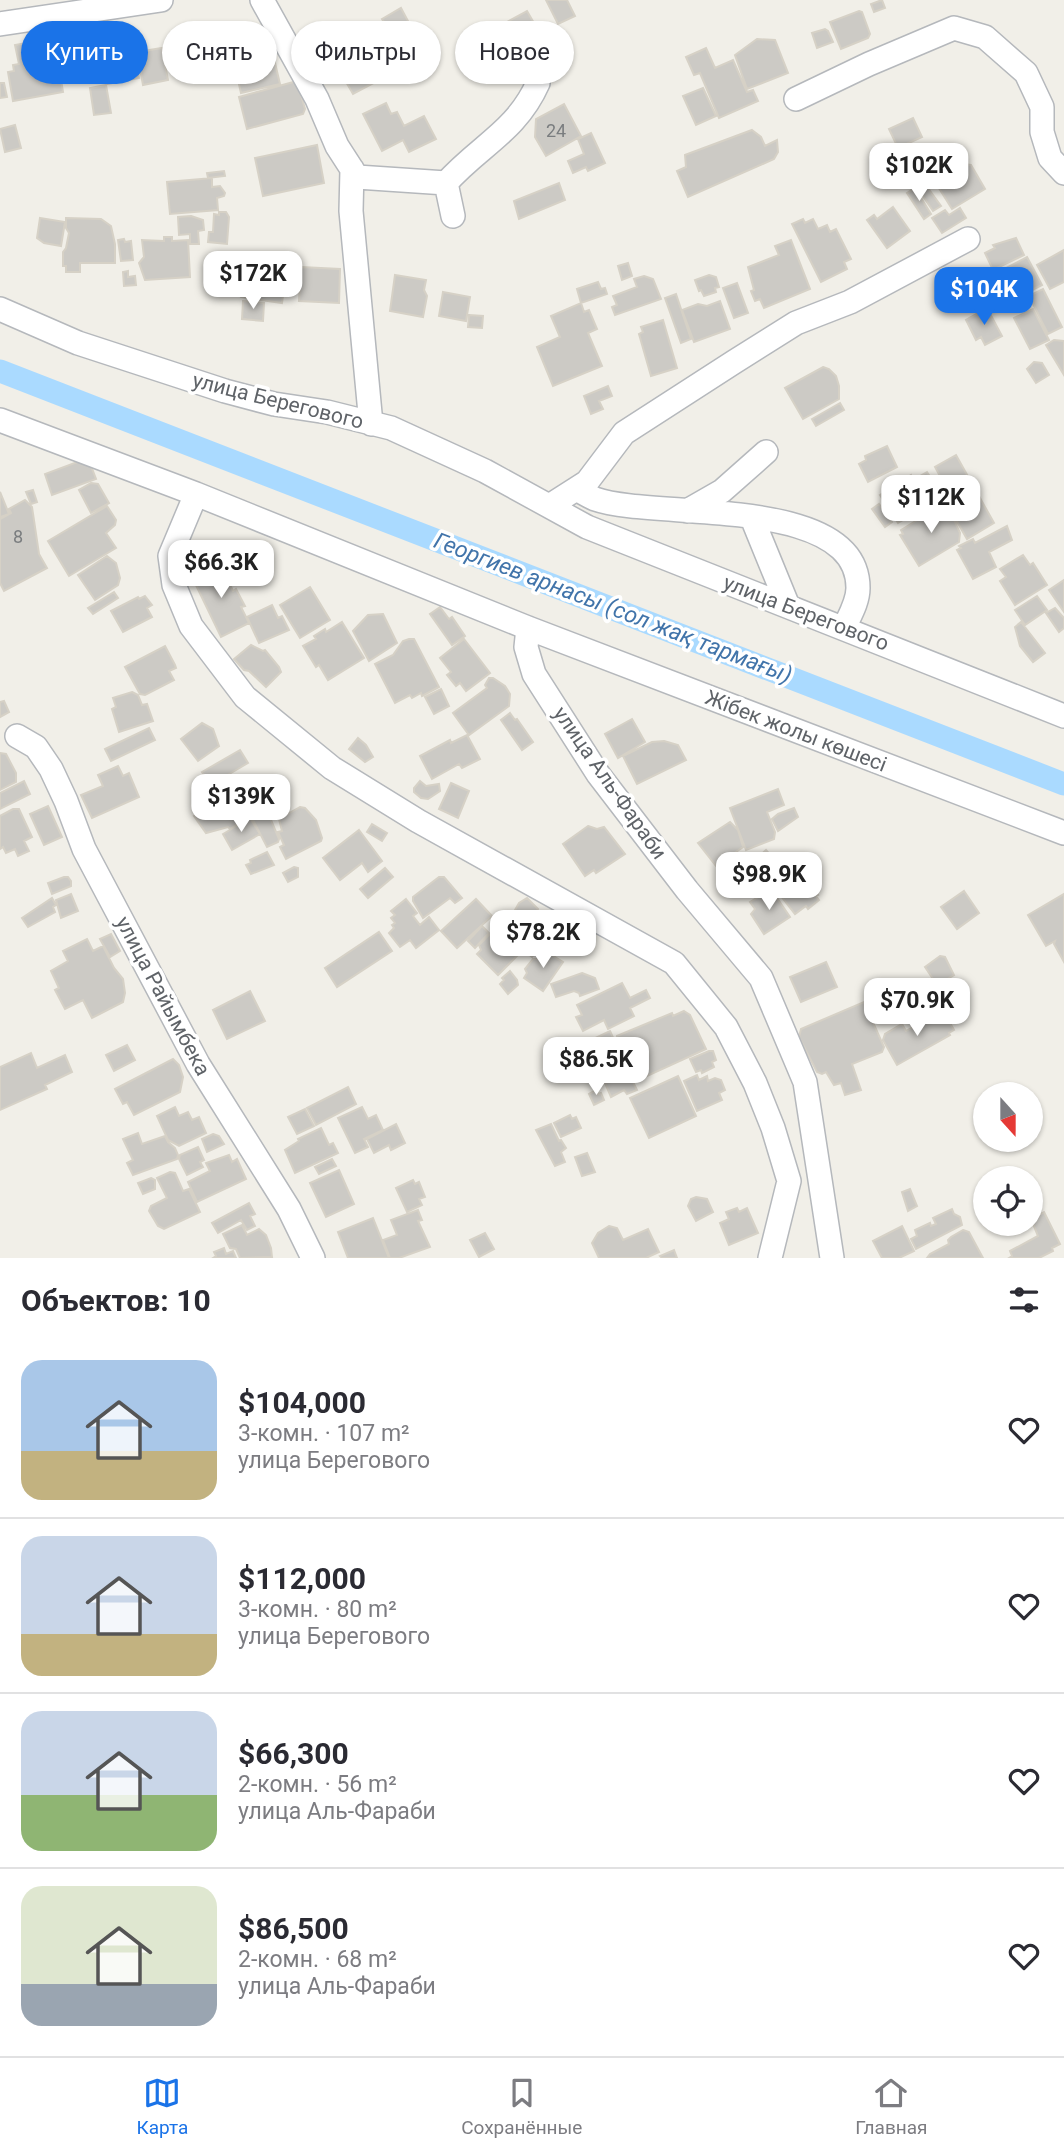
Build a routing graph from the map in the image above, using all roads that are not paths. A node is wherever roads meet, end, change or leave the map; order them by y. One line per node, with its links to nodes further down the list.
1 (161, 0): 3 (street)
2 (262, 0): 6 (street)
3 (0, 24)
4 (538, 84): 8 (street)
5 (796, 99): 7 (street)
6 (352, 169): 8 (street); 13 (street)
7 (1064, 173)
8 (446, 183): 9 (street)
9 (453, 216)
10 (968, 239): 15 (street)
11 (0, 309): 13 (street, улица Берегового)
12 (0, 420): 16 (street)
13 (371, 424): 17 (street, улица Берегового)
14 (766, 452): 18 (street)
15 (576, 489): 17 (street); 18 (street)
16 (196, 494): 21 (street); 27 (street)
17 (551, 505): 20 (street, улица Берегового)
18 (687, 510): 19 (street)
19 (752, 518): 20 (street); 22 (street)
20 (788, 606): 22 (street, улица Берегового)
21 (528, 628): 25 (street, Жібек жолы көшесі); 28 (street, улица Аль-Фараби)
22 (844, 628): 23 (street, улица Берегового)
23 (1064, 716)
24 (17, 736): 26 (street, улица Райымбека)
25 (1064, 833)
26 (313, 1258)
27 (770, 1258)
28 (832, 1258)

